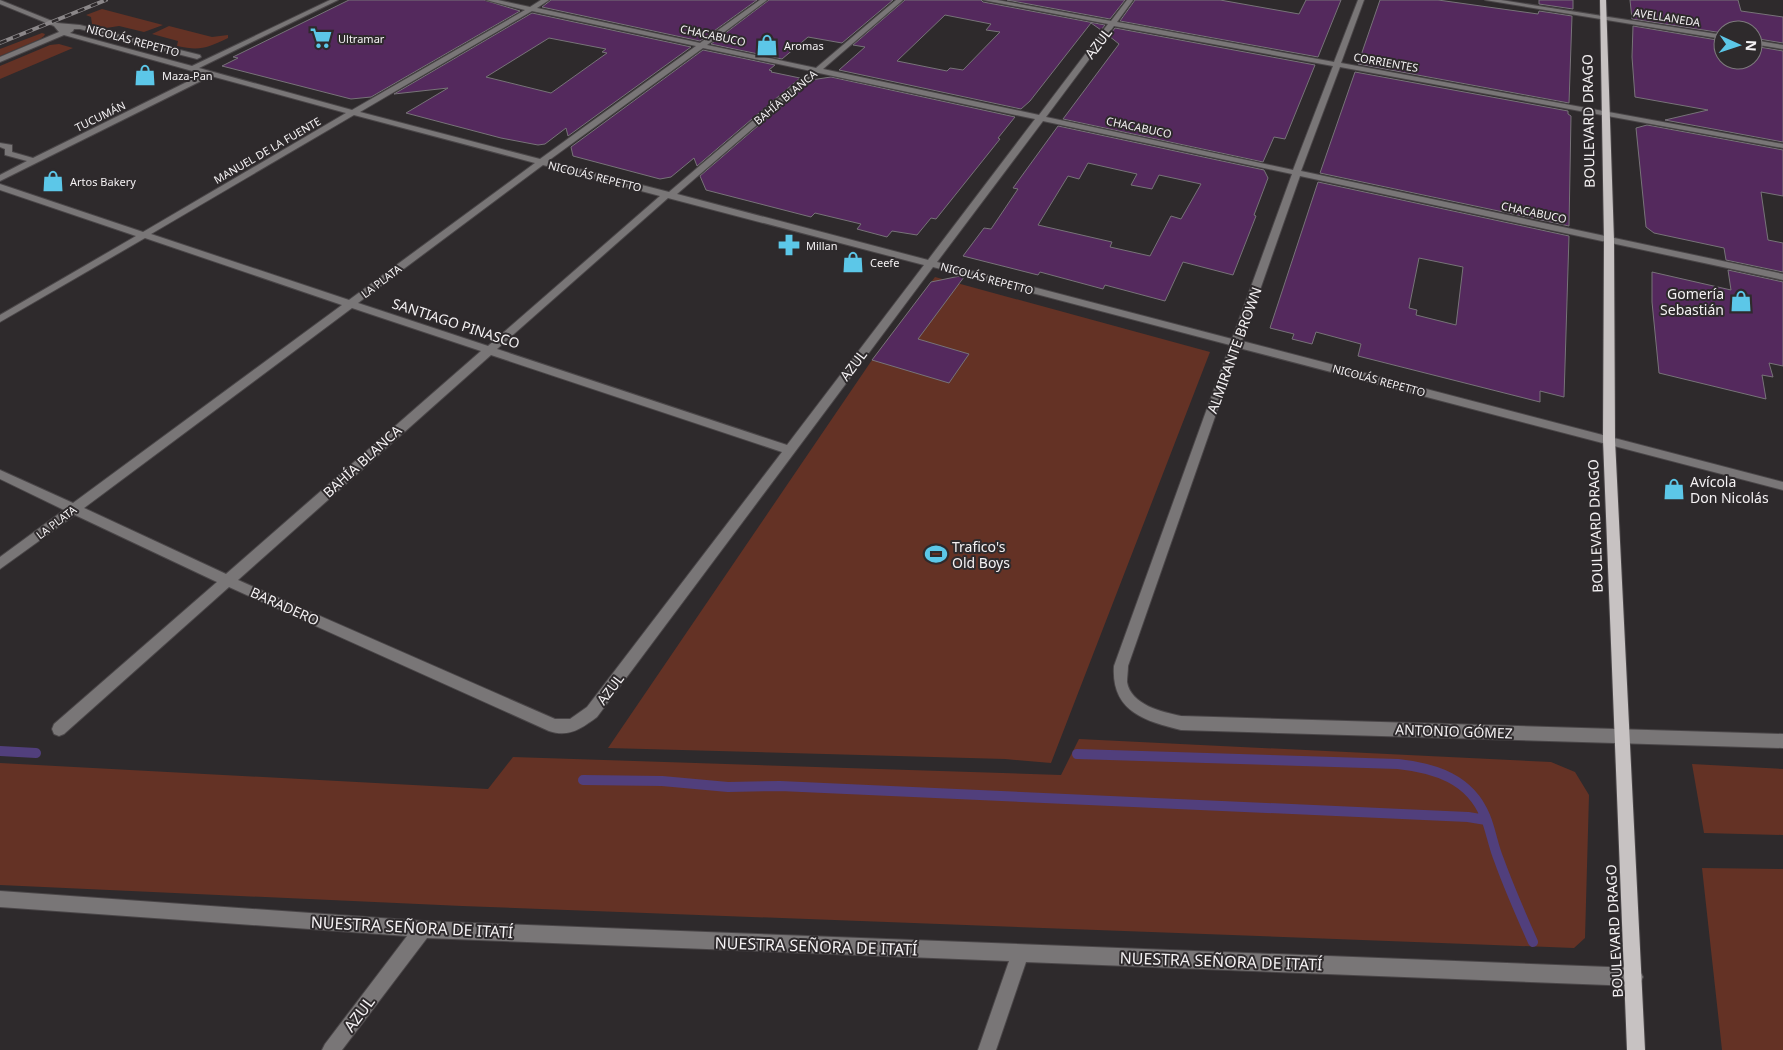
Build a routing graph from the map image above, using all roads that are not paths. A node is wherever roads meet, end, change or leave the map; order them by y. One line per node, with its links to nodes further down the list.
1 (317, 0): 18 (street)
2 (335, 0): 30 (street)
3 (489, 0): 13 (street, CHACABUCO)
4 (546, 0): 13 (street, MANUEL DE LA FUENTE)
5 (764, 0): 24 (street, LA PLATA)
6 (900, 0): 31 (street, BAHÍA BLANCA)
7 (986, 0): 17 (street, CORRIENTES)
8 (1130, 0): 17 (street, AZUL)
9 (1361, 0): 29 (street, ALMIRANTE BROWN)
10 (1488, 0): 16 (street, AVELLANEDA)
11 (1603, 0): 16 (main road, BOULEVARD DRAGO)
12 (0, 2): 15 (street, NICOLÁS REPETTO)
13 (530, 9): 24 (street, CHACABUCO); 33 (street, MANUEL DE LA FUENTE)
14 (0, 11): 15 (street, NICOLÁS REPETTO)
15 (31, 16): 19 (street, NICOLÁS REPETTO)
16 (1603, 18): 22 (street, AVELLANEDA); 34 (main road, BOULEVARD DRAGO)
17 (1113, 23): 29 (street, CORRIENTES); 35 (street, AZUL)
18 (265, 24)
19 (56, 25): 20 (street, NICOLÁS REPETTO); 21 (street, NICOLÁS REPETTO)
20 (80, 27): 21 (street); 27 (street, NICOLÁS REPETTO)
21 (64, 33): 28 (street); 30 (street, NICOLÁS REPETTO)
22 (1713, 36)
23 (1763, 44): 25 (street)
24 (702, 45): 31 (street, CHACABUCO); 39 (street, LA PLATA)
25 (1783, 47)
26 (205, 53): 27 (street)
27 (196, 57): 30 (street, NICOLÁS REPETTO)
28 (0, 60)
29 (1338, 64): 34 (street, CORRIENTES); 40 (street, ALMIRANTE BROWN)
30 (192, 68): 32 (street, NICOLÁS REPETTO)
31 (817, 71): 35 (street, CHACABUCO); 43 (street, BAHÍA BLANCA)
32 (209, 74): 33 (street, NICOLÁS REPETTO); 38 (street, TUCUMÁN)
33 (354, 113): 39 (street, NICOLÁS REPETTO); 44 (street, MANUEL DE LA FUENTE)
34 (1606, 113): 37 (street, CORRIENTES); 45 (main road, BOULEVARD DRAGO)
35 (1042, 119): 40 (street, CHACABUCO); 46 (street, AZUL)
36 (0, 144): 38 (street)
37 (1783, 146)
38 (34, 161): 41 (street, TUCUMÁN)
39 (542, 162): 43 (street, NICOLÁS REPETTO); 48 (street, LA PLATA)
40 (1296, 174): 45 (street, CHACABUCO); 50 (street, ALMIRANTE BROWN)
41 (0, 178)
42 (0, 187): 44 (street, SANTIAGO PINASCO)
43 (669, 195): 46 (street, NICOLÁS REPETTO); 51 (street, BAHÍA BLANCA)
44 (145, 234): 48 (street, SANTIAGO PINASCO); 49 (street, MANUEL DE LA FUENTE)
45 (1609, 241): 47 (street, CHACABUCO); 52 (main road, BOULEVARD DRAGO)
46 (931, 263): 50 (street, NICOLÁS REPETTO); 53 (street, AZUL)
47 (1783, 277)
48 (351, 303): 51 (street, SANTIAGO PINASCO); 56 (street, LA PLATA)
49 (0, 319)
50 (1236, 343): 52 (street, NICOLÁS REPETTO); 59 (street, ALMIRANTE BROWN)
51 (490, 349): 53 (street, SANTIAGO PINASCO); 58 (street, BAHÍA BLANCA)
52 (1609, 440): 55 (street, NICOLÁS REPETTO); 62 (main road, BOULEVARD DRAGO)
53 (788, 450): 60 (street, AZUL)
54 (0, 474): 56 (street, BARADERO)
55 (1783, 486)
56 (74, 509): 57 (street, LA PLATA); 58 (street, BARADERO)
57 (0, 564)
58 (228, 580): 60 (street, BARADERO); 61 (street, BAHÍA BLANCA)
59 (1130, 701): 62 (street, ANTONIO GÓMEZ)
60 (573, 726)
61 (59, 729)
62 (1621, 736): 63 (street, ANTONIO GÓMEZ); 67 (main road, BOULEVARD DRAGO)
63 (1783, 741)
64 (0, 899): 65 (street, NUESTRA SEÑORA DE ITATÍ)
65 (423, 929): 66 (street, NUESTRA SEÑORA DE ITATÍ); 68 (street, AZUL)
66 (1020, 954): 67 (street, NUESTRA SEÑORA DE ITATÍ); 69 (street)
67 (1634, 977): 70 (main road, BOULEVARD DRAGO)
68 (331, 1050)
69 (986, 1050)
70 (1636, 1050)

